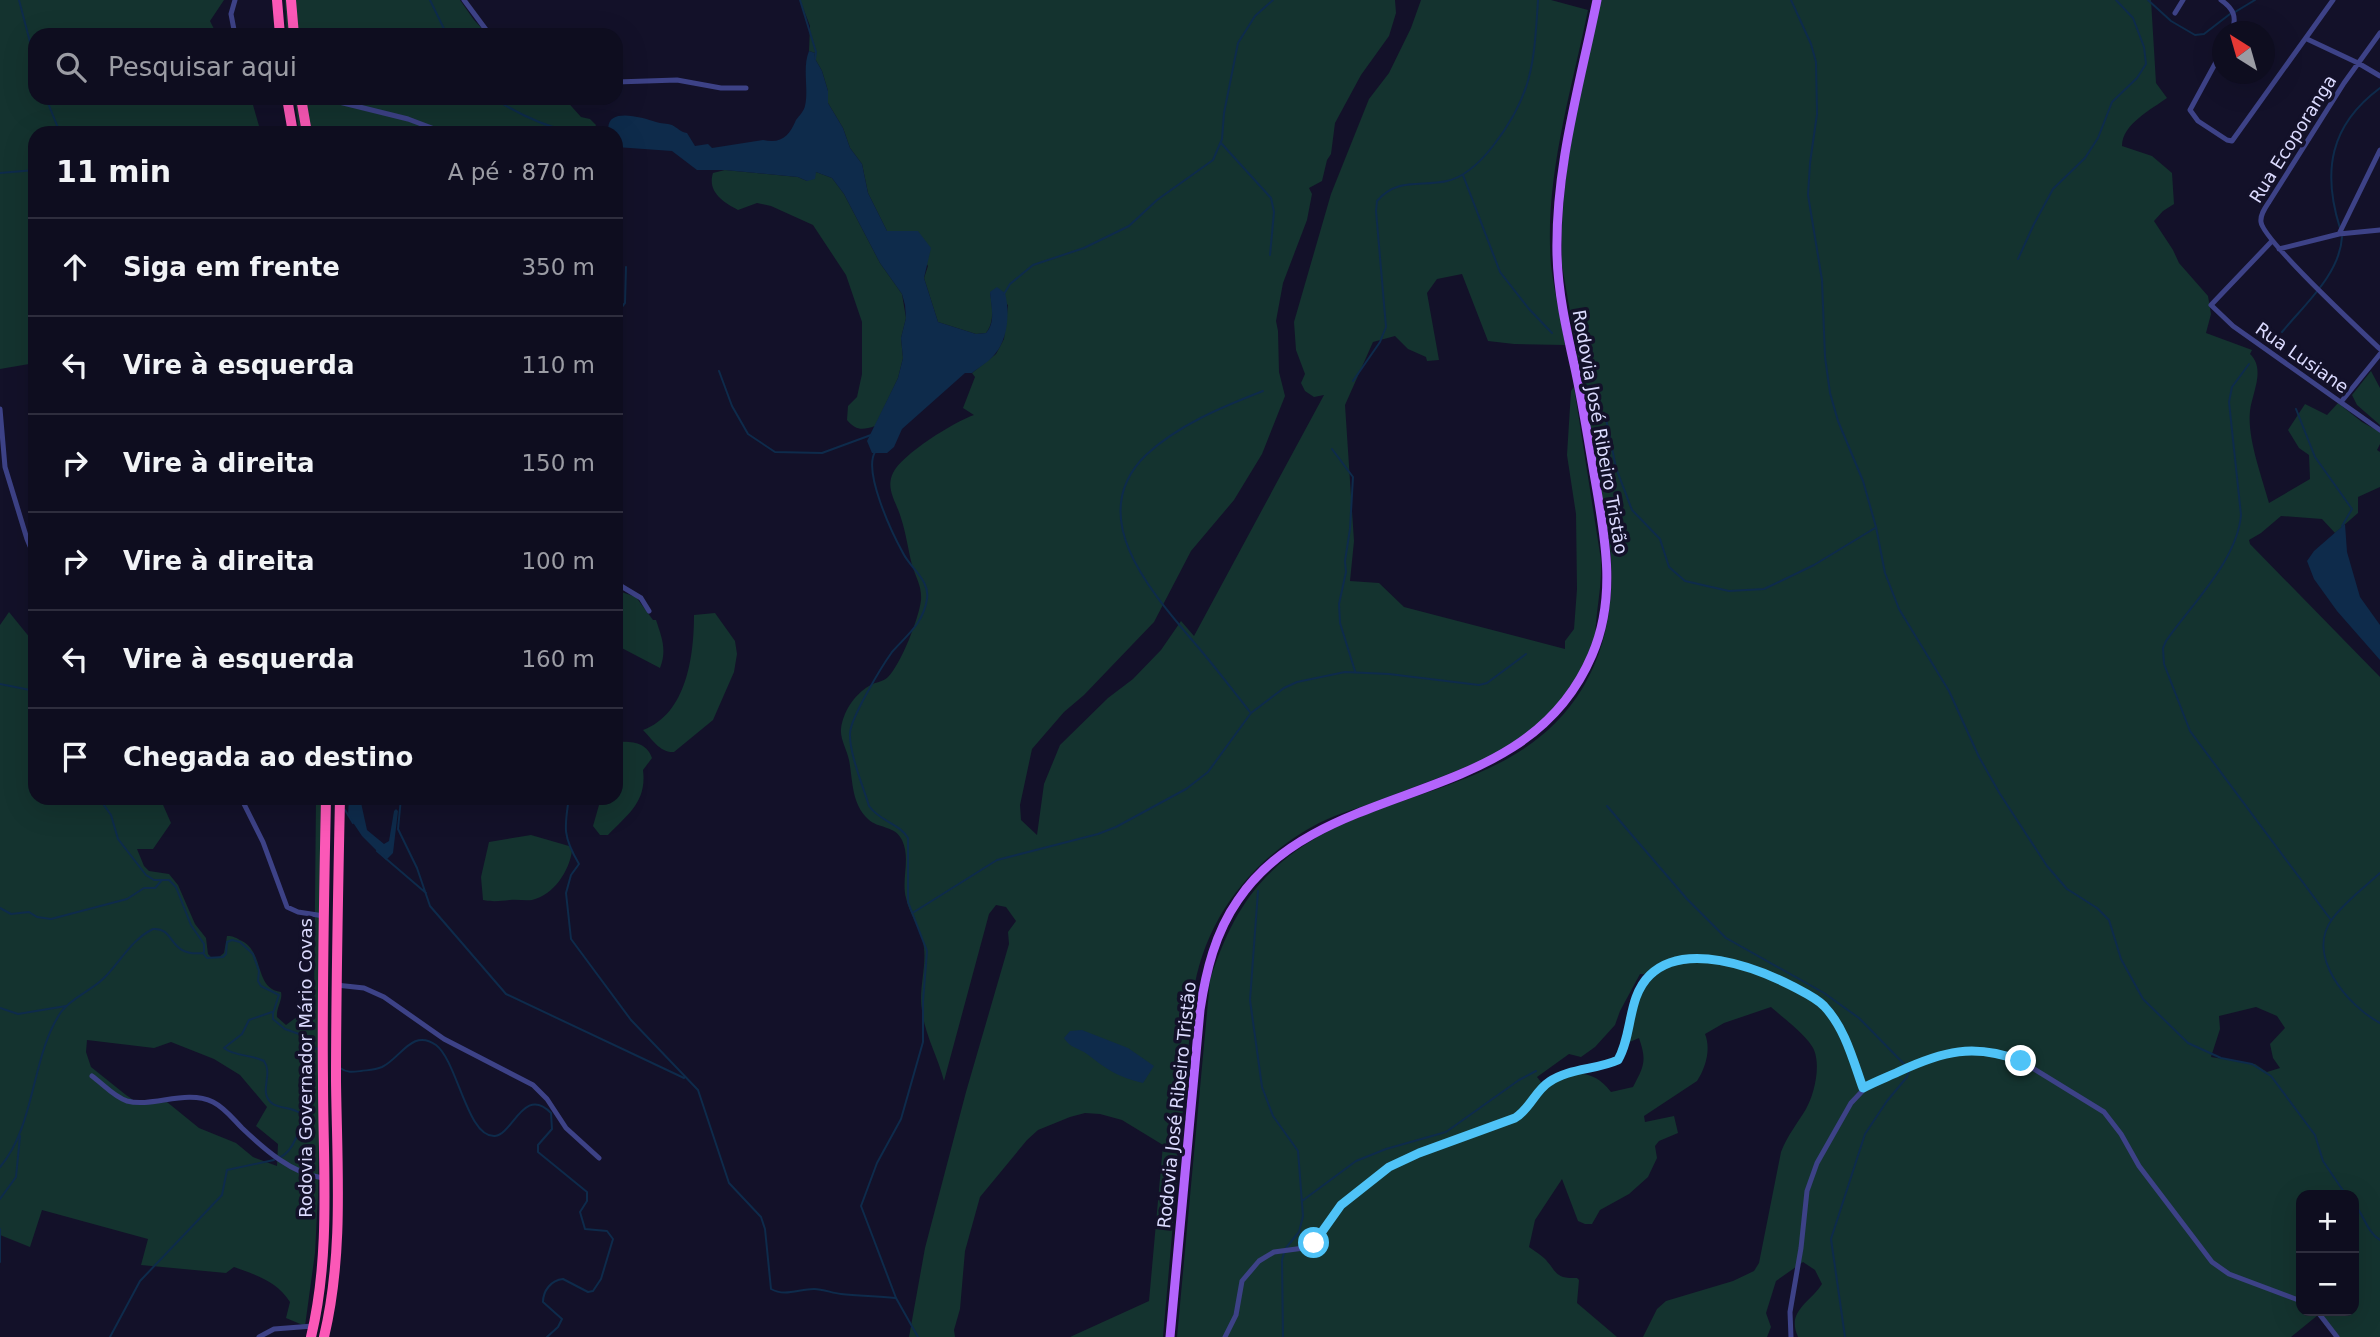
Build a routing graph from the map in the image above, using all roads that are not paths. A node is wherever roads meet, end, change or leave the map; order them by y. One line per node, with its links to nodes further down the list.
1 (235, 0): 13 (street)
2 (277, 0): 14 (highway)
3 (291, 0): 15 (highway)
4 (464, 0): 16 (street)
5 (1597, 0): 58 (main road, Rodovia José Ribeiro Tristão)
6 (2183, 0): 11 (street)
7 (2221, 0): 10 (street)
8 (2237, 0): 10 (street)
9 (2333, 0): 18 (street)
10 (2232, 8): 12 (street)
11 (2175, 13)
12 (2234, 21)
13 (234, 28)
14 (279, 28)
15 (293, 28)
16 (486, 28)
17 (2380, 33): 19 (street, Rua Ecoporanga)
18 (2307, 39): 19 (street); 23 (street)
19 (2358, 63): 21 (street); 35 (street, Rua Ecoporanga)
20 (2212, 68): 24 (street)
21 (2380, 76)
22 (623, 82): 25 (street)
23 (2275, 83)
24 (2274, 84)
25 (746, 88)
26 (288, 105): 29 (highway)
27 (303, 105): 30 (highway)
28 (351, 105): 31 (street)
29 (292, 126)
30 (306, 126)
31 (426, 126)
32 (2380, 150): 34 (street)
33 (2380, 230): 34 (street)
34 (2339, 234): 36 (street)
35 (2273, 241): 36 (street, Rua Ecoporanga); 38 (street, Rua Lusiane)
36 (2279, 249): 37 (street, Rua Ecoporanga)
37 (2380, 354): 38 (street)
38 (2341, 402): 40 (street, Rua Lusiane)
39 (0, 409): 41 (street)
40 (2380, 430)
41 (28, 537)
42 (623, 587): 43 (street)
43 (649, 611)
44 (245, 805): 47 (street)
45 (326, 805): 47 (highway, Rodovia Governador Mário Covas)
46 (340, 805): 48 (highway, Rodovia Governador Mário Covas)
47 (324, 916): 52 (highway, Rodovia Governador Mário Covas)
48 (336, 985): 51 (street); 57 (highway, Rodovia Governador Mário Covas)
49 (92, 1076): 52 (street)
50 (1863, 1088): 53 (street); 59 (street); 60 (street)
51 (599, 1158)
52 (323, 1178): 55 (highway, Rodovia Governador Mário Covas)
53 (2296, 1299)
54 (2321, 1316): 61 (street)
55 (312, 1331): 56 (street)
56 (260, 1337)
57 (324, 1337)
58 (1170, 1337)
59 (1225, 1337)
60 (1791, 1337)
61 (2337, 1337)

